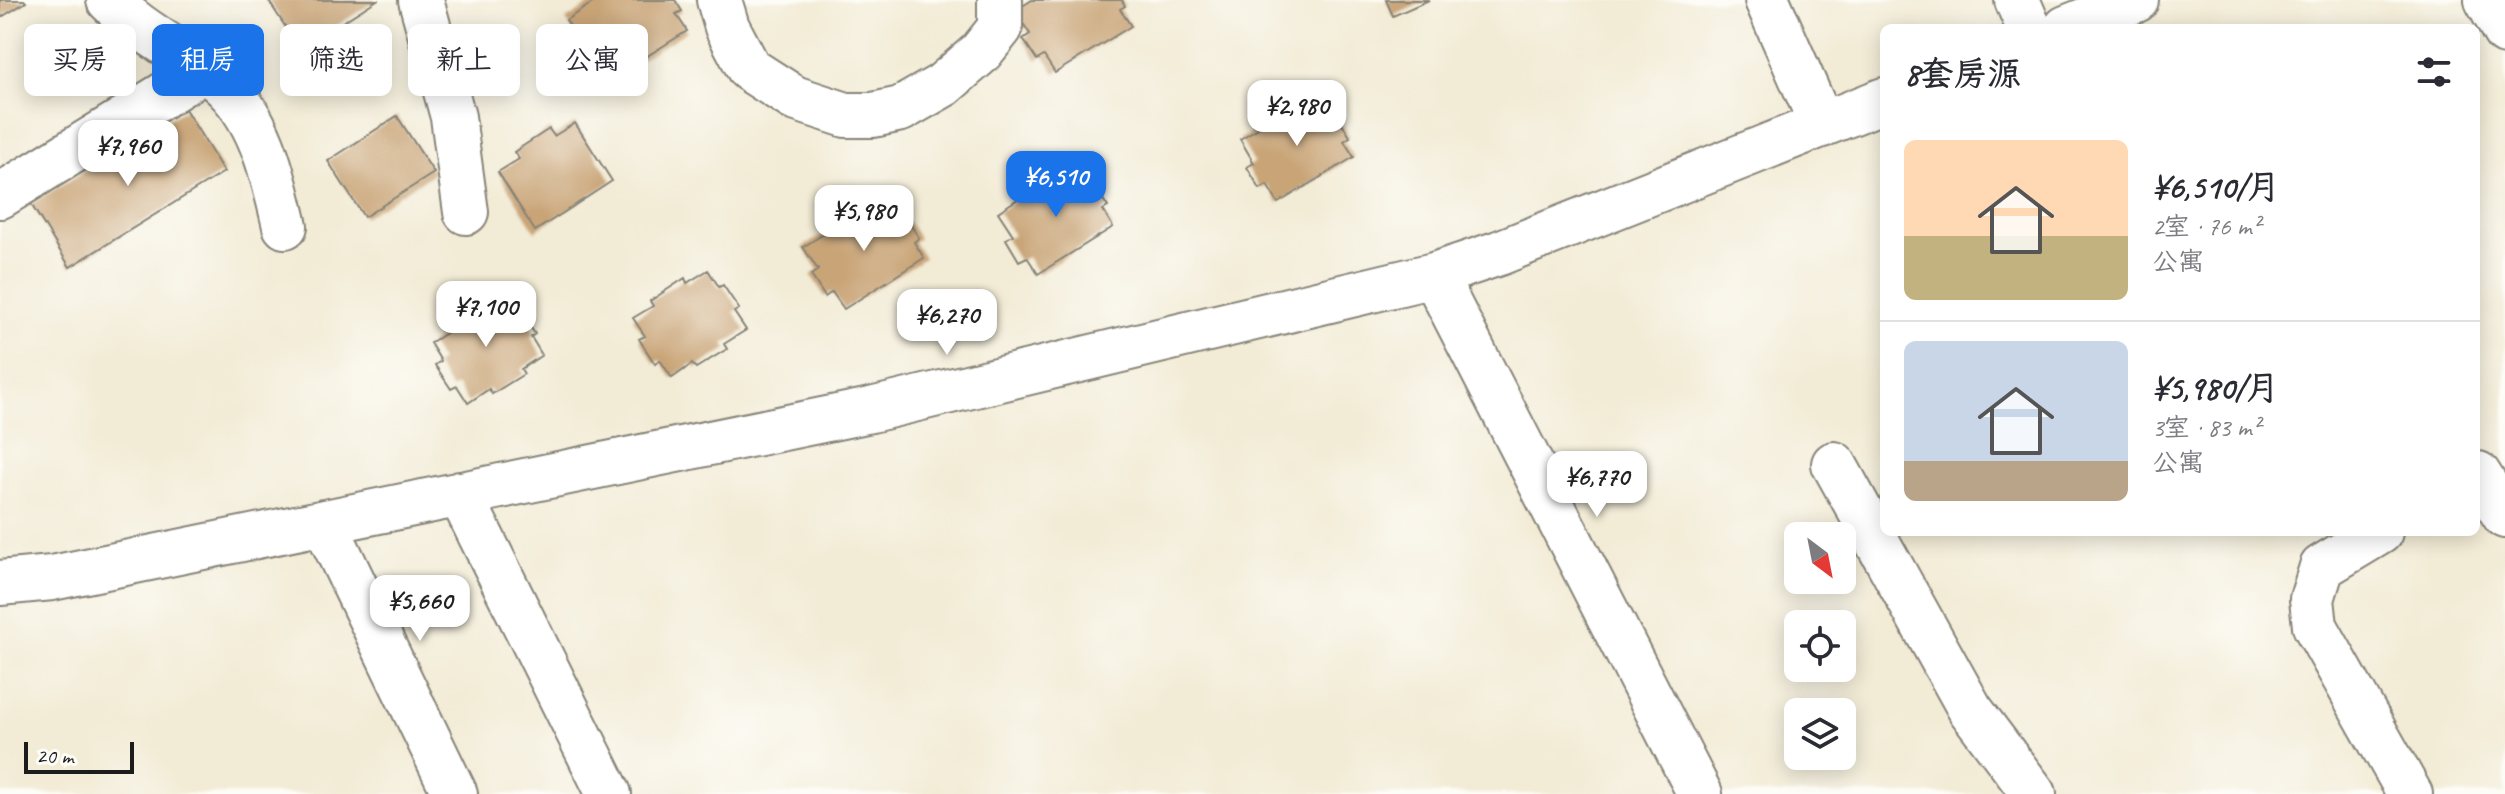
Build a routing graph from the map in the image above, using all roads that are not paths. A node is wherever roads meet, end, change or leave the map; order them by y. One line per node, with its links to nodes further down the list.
1 (109, 0): 12 (street)
2 (421, 0): 18 (street)
3 (719, 0): 4 (street)
4 (1000, 0)
5 (1767, 0): 16 (street)
6 (2017, 0): 9 (street)
7 (2136, 0): 10 (street)
8 (2487, 0): 11 (street)
9 (2027, 24)
10 (2076, 24)
11 (2505, 32)
12 (152, 34)
13 (162, 96): 17 (street)
14 (232, 96): 19 (street)
15 (1880, 102): 16 (street)
16 (1822, 125): 20 (street)
17 (0, 196)
18 (466, 212)
19 (285, 226)
20 (1434, 275): 23 (street); 30 (street)
21 (1834, 464): 31 (street)
22 (2480, 477): 24 (street)
23 (460, 494): 25 (street); 29 (street)
24 (2505, 516)
25 (324, 522): 27 (street); 28 (street)
26 (2373, 536): 32 (street)
27 (0, 583)
28 (455, 794)
29 (609, 794)
30 (1700, 794)
31 (2034, 794)
32 (2410, 794)

